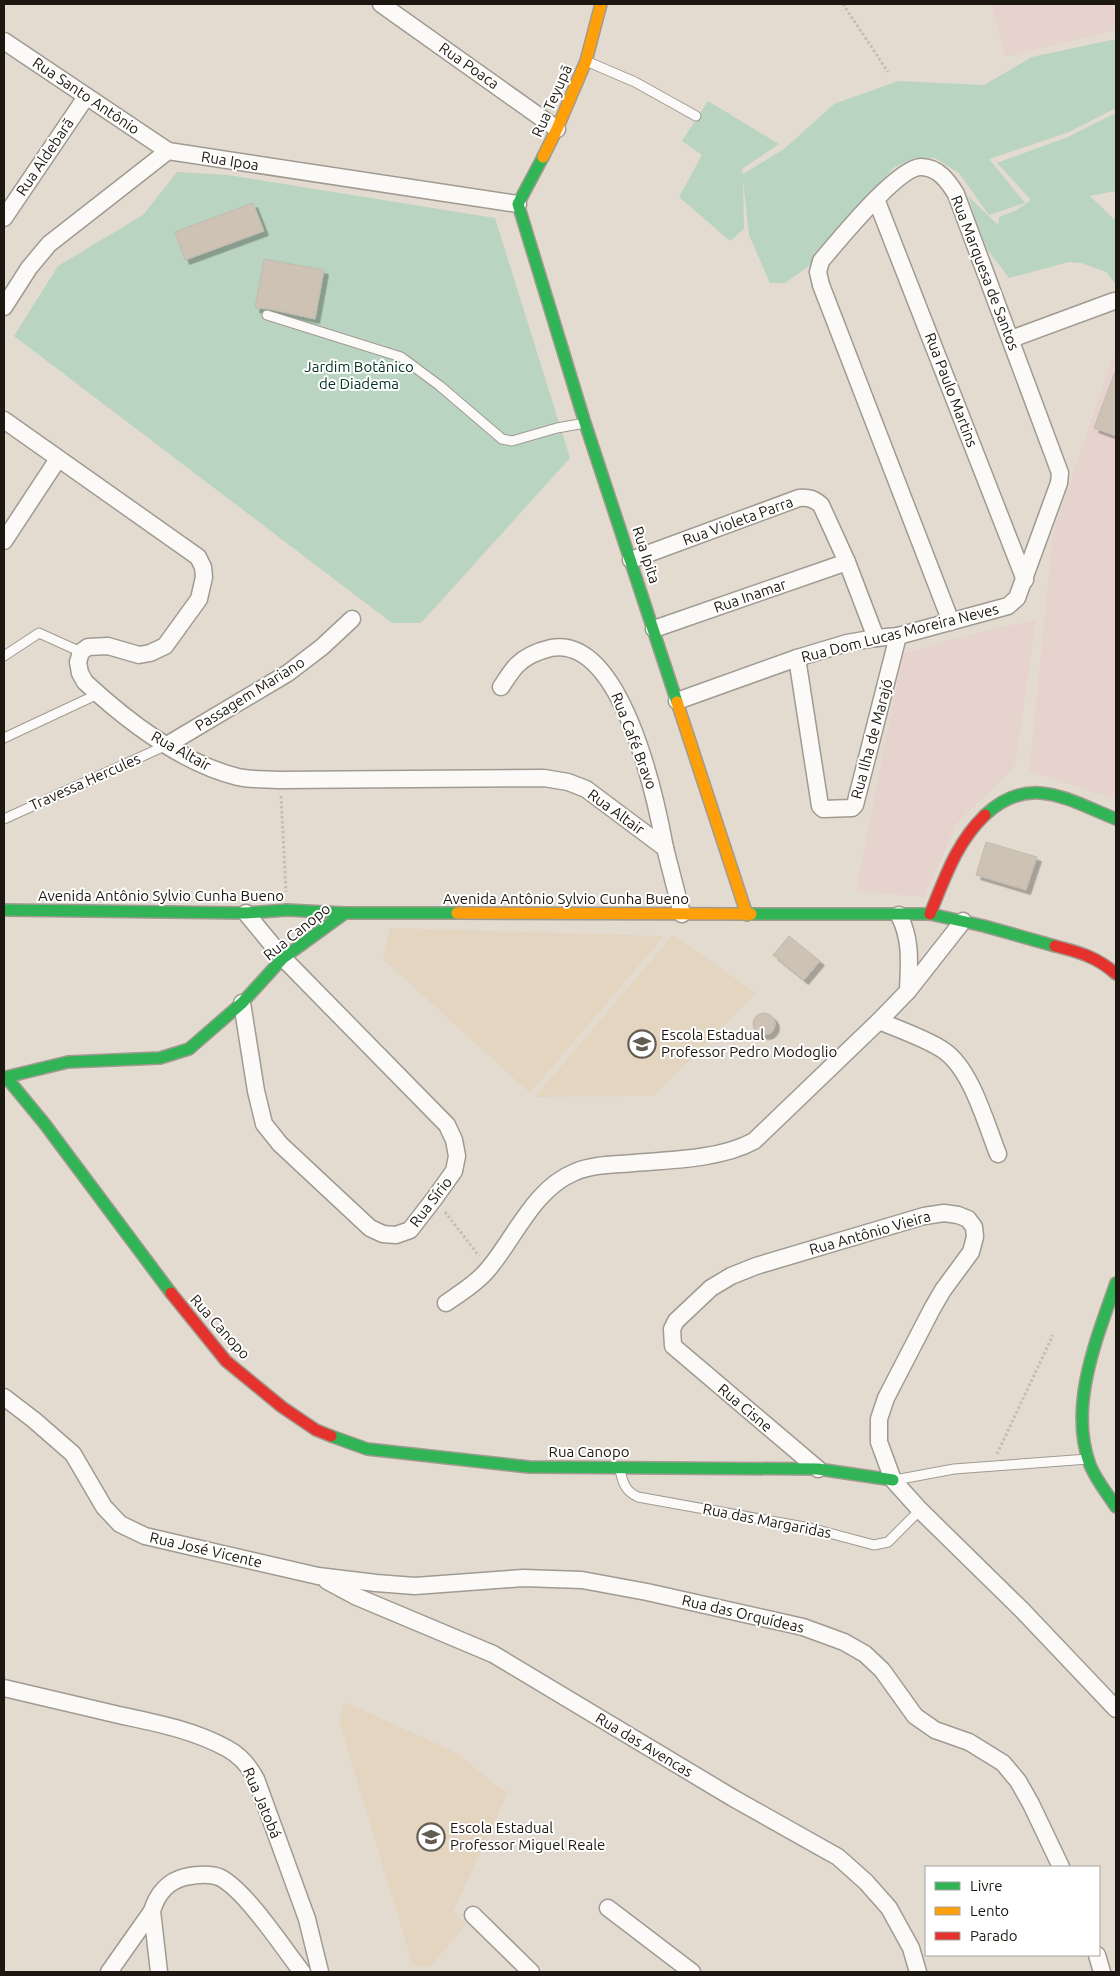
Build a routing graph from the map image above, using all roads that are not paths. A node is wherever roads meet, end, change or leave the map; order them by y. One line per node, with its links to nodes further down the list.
1 (381, 4): 7 (street, Rua Poaca)
2 (601, 4): 4 (street, Rua Teyupã)
3 (4, 41): 5 (street, Rua Santo Antônio)
4 (586, 61): 6 (lane); 7 (street, Rua Teyupã)
5 (86, 97): 8 (street, Rua Santo Antônio); 11 (street, Rua Aldebarã)
6 (696, 116)
7 (557, 129): 10 (street, Rua Teyupã)
8 (168, 151): 10 (street, Rua Ipoa); 13 (street)
9 (876, 199): 15 (street, Rua Marquesa de Santos); 22 (street, Rua Paulo Martins); 24 (street, Rua Marquesa de Santos)
10 (518, 204): 17 (street, Rua Ipita)
11 (4, 218)
12 (1114, 301): 15 (street)
13 (4, 306)
14 (267, 315): 17 (lane)
15 (1011, 339): 22 (street, Rua Marquesa de Santos)
16 (4, 420): 18 (street)
17 (585, 422): 20 (street, Rua Ipita)
18 (58, 460): 19 (street); 28 (street)
19 (4, 541)
20 (631, 560): 21 (street, Rua Violeta Parra); 25 (street, Rua Ipita)
21 (847, 562): 25 (street, Rua Inamar); 27 (street, Rua Violeta Parra)
22 (1025, 580): 24 (street, Rua Dom Lucas Moreira Neves)
23 (352, 619): 35 (street, Passagem Mariano)
24 (951, 622): 26 (street, Rua Dom Lucas Moreira Neves)
25 (654, 629): 33 (street, Rua Ipita)
26 (898, 636): 27 (street, Rua Dom Lucas Moreira Neves); 30 (street, Rua Ilha de Marajó)
27 (876, 638): 30 (street, Rua Dom Lucas Moreira Neves)
28 (81, 652): 29 (lane); 32 (street, Rua Altair)
29 (4, 656)
30 (797, 658): 33 (street, Rua Dom Lucas Moreira Neves)
31 (501, 686): 38 (street, Rua Café Bravo)
32 (98, 694): 34 (lane); 35 (street, Rua Altair)
33 (678, 701): 44 (street, Rua Ipita)
34 (4, 738)
35 (167, 745): 36 (lane, Travessa Hercules); 38 (street, Rua Altair)
36 (4, 819)
37 (1116, 819): 43 (street)
38 (665, 848): 42 (street)
39 (4, 910): 40 (street, Avenida Antônio Sylvio Cunha Bueno)
40 (246, 913): 41 (street, Avenida Antônio Sylvio Cunha Bueno); 47 (street, Rua Sírio)
41 (345, 913): 42 (street, Avenida Antônio Sylvio Cunha Bueno); 47 (street, Rua Canopo)
42 (682, 914): 44 (street, Avenida Antônio Sylvio Cunha Bueno)
43 (930, 914): 45 (street, Avenida Antônio Sylvio Cunha Bueno); 46 (street, Avenida Antônio Sylvio Cunha Bueno)
44 (747, 915): 45 (street, Avenida Antônio Sylvio Cunha Bueno)
45 (898, 915): 49 (street)
46 (963, 920): 48 (street, Avenida Antônio Sylvio Cunha Bueno); 49 (street)
47 (284, 958): 50 (street, Rua Canopo); 50 (street, Rua Sírio)
48 (1116, 974)
49 (908, 991): 51 (street)
50 (242, 1003): 58 (street, Rua Canopo)
51 (879, 1021): 52 (street); 54 (street)
52 (998, 1154)
53 (1116, 1282): 57 (street)
54 (446, 1303)
55 (672, 1346): 59 (street, Rua Cisne); 60 (street, Rua Antônio Vieira)
56 (4, 1397): 63 (street, Rua José Vicente)
57 (1088, 1459): 60 (lane); 61 (street)
58 (620, 1467): 59 (street, Rua Canopo); 62 (lane, Rua das Margaridas)
59 (818, 1469): 60 (street, Rua Canopo)
60 (893, 1480): 62 (street)
61 (1116, 1508)
62 (920, 1510): 65 (street)
63 (318, 1576): 66 (street, Rua das Orquídeas); 77 (street, Rua das Avencas)
64 (4, 1688): 74 (street, Rua Jatobá)
65 (1116, 1709)
66 (1061, 1866)
67 (608, 1908): 76 (street)
68 (152, 1911): 71 (street); 72 (street); 73 (street)
69 (473, 1915): 75 (street)
70 (1097, 1956): 78 (street)
71 (109, 1972)
72 (159, 1972)
73 (302, 1972)
74 (320, 1972)
75 (531, 1972)
76 (692, 1972)
77 (918, 1972)
78 (1102, 1972)

